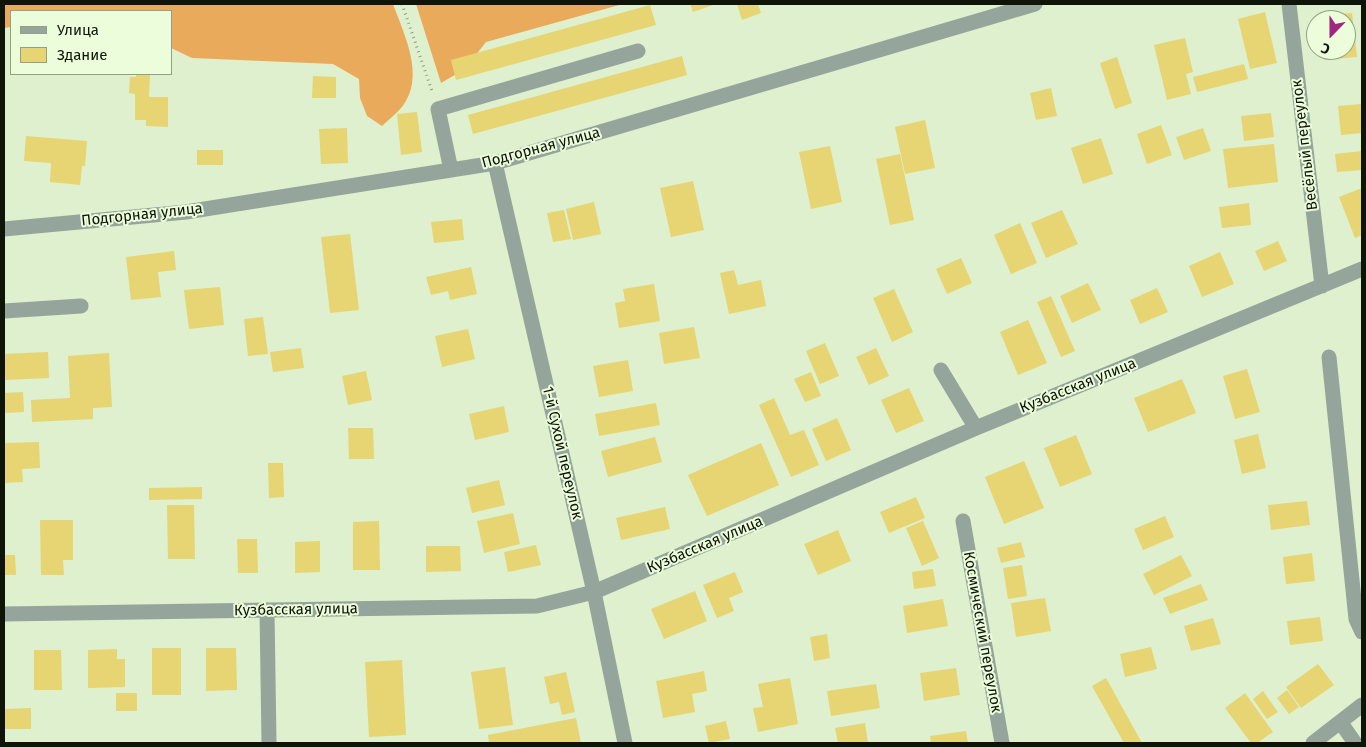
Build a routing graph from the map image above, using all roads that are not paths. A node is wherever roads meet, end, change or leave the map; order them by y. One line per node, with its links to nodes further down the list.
1 (1035, 4): 4 (street, Подгорная улица)
2 (1289, 4): 8 (street, Весёлый переулок)
3 (638, 51): 5 (street)
4 (495, 163): 5 (street, Подгорная улица); 15 (street, 1-й Сухой переулок)
5 (450, 170): 6 (street, Подгорная улица)
6 (4, 229)
7 (1362, 269): 8 (street, Кузбасская улица)
8 (1322, 286): 13 (street, Кузбасская улица)
9 (81, 306): 10 (street)
10 (4, 310)
11 (1329, 357): 18 (street)
12 (941, 370): 13 (street)
13 (976, 428): 15 (street, Кузбасская улица)
14 (963, 521): 23 (street, Космический переулок)
15 (594, 592): 16 (street, Кузбасская улица); 22 (street, 1-й Сухой переулок)
16 (267, 610): 17 (street, Кузбасская улица); 21 (street)
17 (4, 614)
18 (1362, 632)
19 (1362, 706): 20 (street)
20 (1341, 723): 24 (street); 25 (street)
21 (269, 743)
22 (624, 743)
23 (1002, 743)
24 (1313, 743)
25 (1355, 743)

